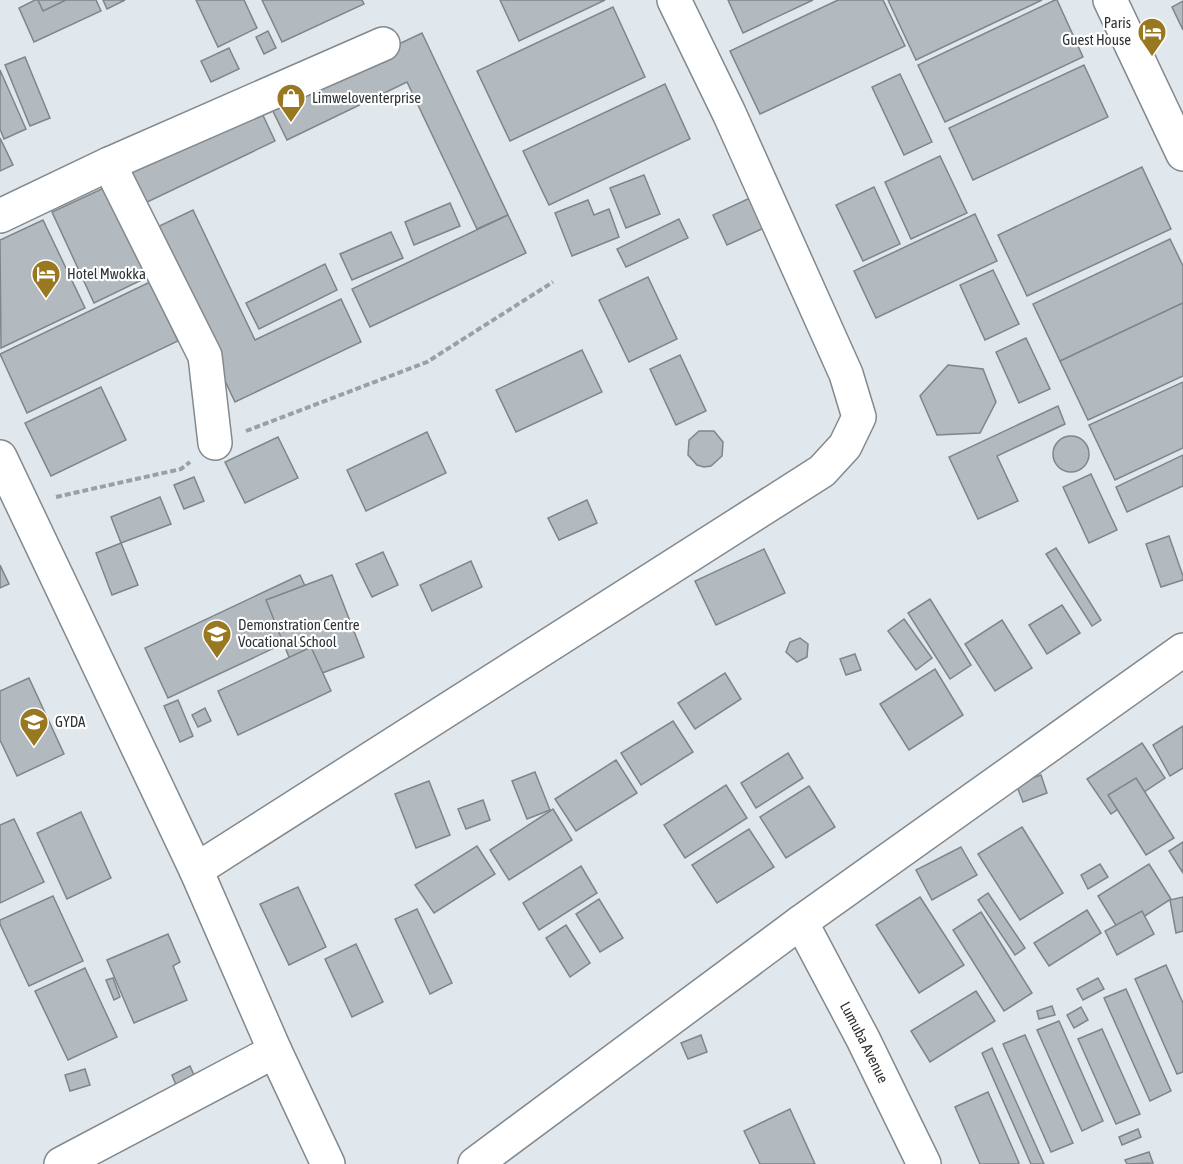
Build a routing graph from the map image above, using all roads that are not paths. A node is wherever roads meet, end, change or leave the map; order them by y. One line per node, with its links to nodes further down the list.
1 (674, 0): 11 (street)
2 (1110, 0): 4 (street)
3 (383, 44): 5 (street)
4 (1183, 154)
5 (109, 164): 6 (street); 7 (street)
6 (0, 216)
7 (215, 443)
8 (0, 457): 9 (street)
9 (12, 511): 11 (street)
10 (1183, 650): 12 (street)
11 (196, 870): 13 (street)
12 (801, 922): 16 (street); 17 (street, Lumuba Avenue)
13 (275, 1051): 14 (street); 15 (street)
14 (61, 1164)
15 (328, 1164)
16 (475, 1164)
17 (924, 1164)

